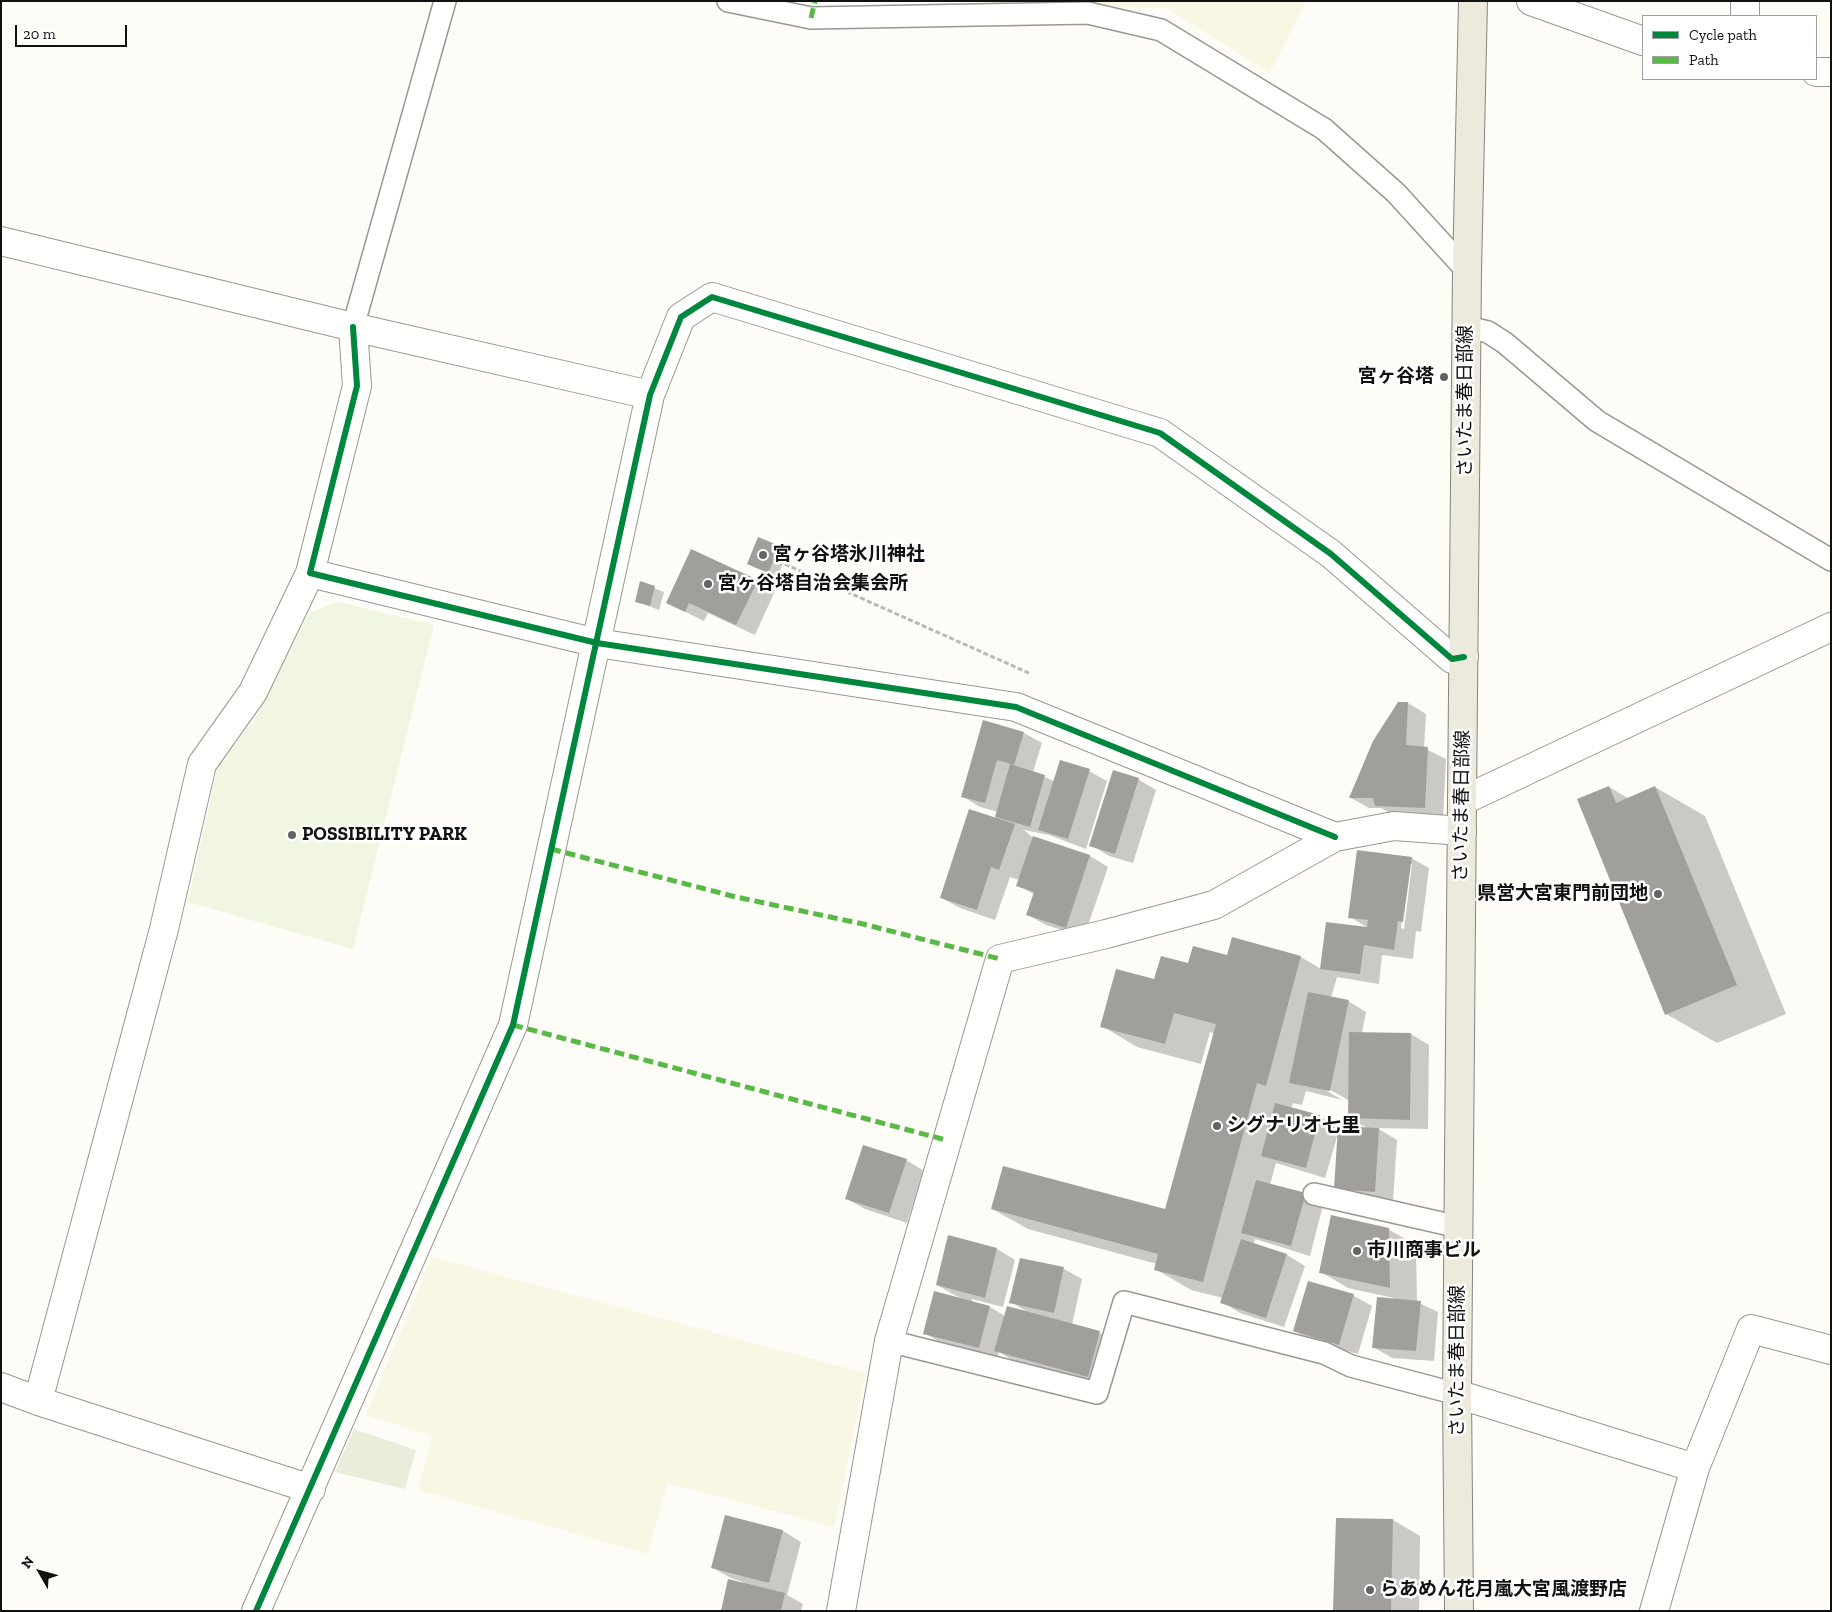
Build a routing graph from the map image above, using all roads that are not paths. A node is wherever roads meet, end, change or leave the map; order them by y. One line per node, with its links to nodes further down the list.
1 (445, 1): 12 (lane)
2 (728, 1): 11 (lane)
3 (1473, 1): 11 (main road, さいたま春日部線)
4 (1531, 1): 7 (street)
5 (1745, 1): 6 (street)
6 (1745, 15)
7 (1642, 41)
8 (1817, 72): 9 (street)
9 (1831, 72)
10 (1, 241): 12 (street)
11 (1467, 271): 13 (main road, さいたま春日部線)
12 (353, 326): 14 (street); 16 (street)
13 (1467, 327): 15 (lane); 19 (main road, さいたま春日部線)
14 (650, 395): 18 (street); 19 (street)
15 (1831, 560)
16 (310, 573): 18 (street); 29 (street)
17 (1831, 627): 20 (street)
18 (596, 643): 22 (street); 31 (street)
19 (1464, 657): 20 (main road, さいたま春日部線)
20 (1462, 801): 21 (main road, さいたま春日部線)
21 (1462, 831): 22 (street); 24 (main road, さいたま春日部線)
22 (1335, 837): 25 (street)
23 (1314, 1194): 24 (lane)
24 (1459, 1227): 28 (main road, さいたま春日部線)
25 (889, 1341): 28 (lane); 33 (street)
26 (1831, 1350): 30 (street)
27 (1, 1387): 29 (street)
28 (1457, 1394): 30 (street); 34 (main road, さいたま春日部線)
29 (38, 1401): 31 (street)
30 (1696, 1468): 35 (street)
31 (310, 1489): 32 (street)
32 (256, 1611)
33 (841, 1611)
34 (1459, 1611)
35 (1654, 1611)

